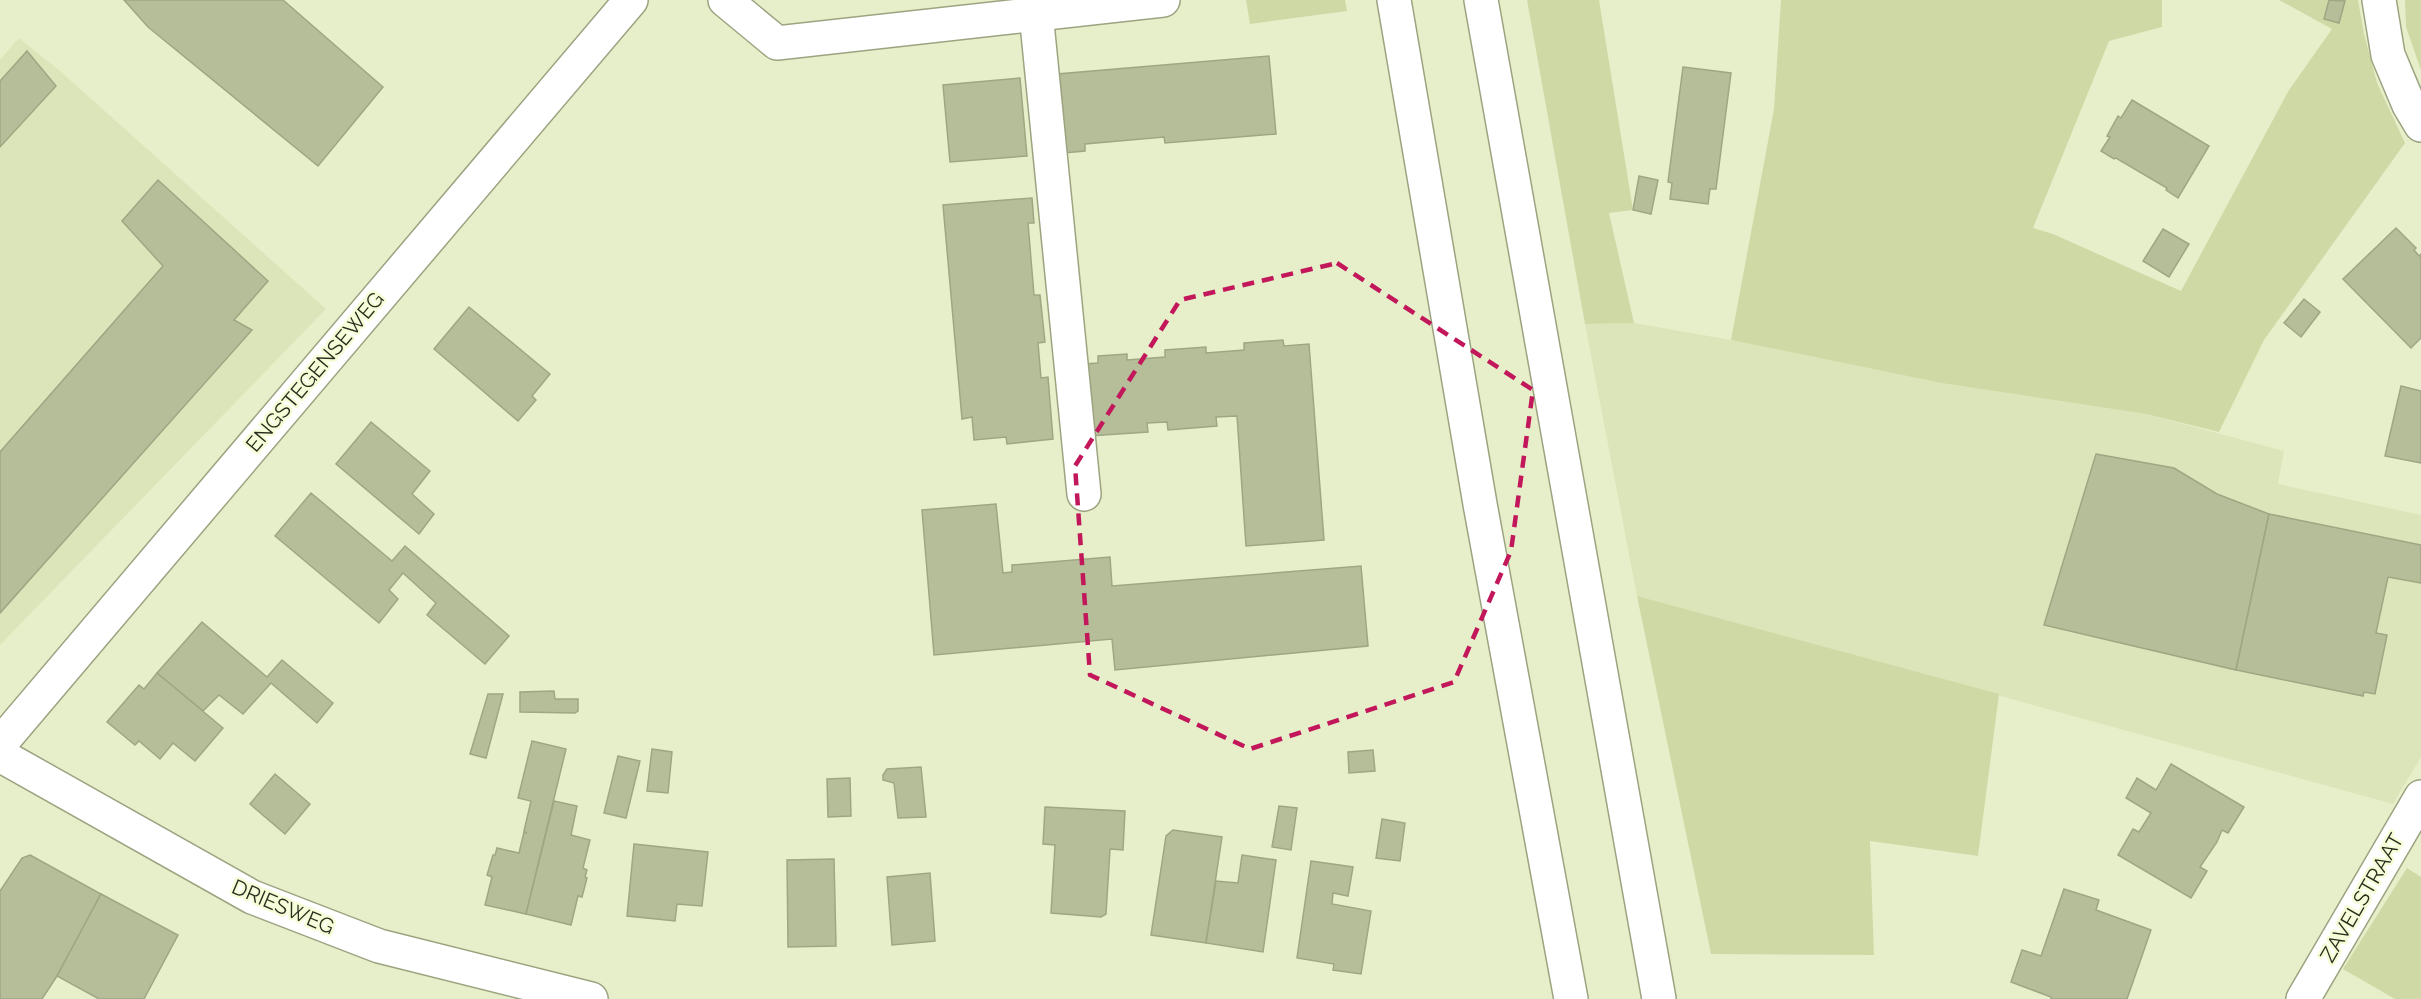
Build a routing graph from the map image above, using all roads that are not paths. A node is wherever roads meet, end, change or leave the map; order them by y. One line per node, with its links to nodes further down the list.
1 (631, 0): 10 (main road, ENGSTEGENSEWEG)
2 (725, 0): 7 (main road)
3 (1163, 0): 7 (main road)
4 (1394, 0): 14 (main road)
5 (1481, 0): 15 (main road)
6 (2379, 0): 8 (main road)
7 (1036, 13): 9 (main road)
8 (2421, 125)
9 (1084, 494)
10 (0, 744)
11 (0, 755): 13 (main road, DRIESWEG)
12 (2421, 797): 16 (main road, ZAVELSTRAAT)
13 (591, 999)
14 (1571, 999)
15 (1659, 999)
16 (2303, 999)

